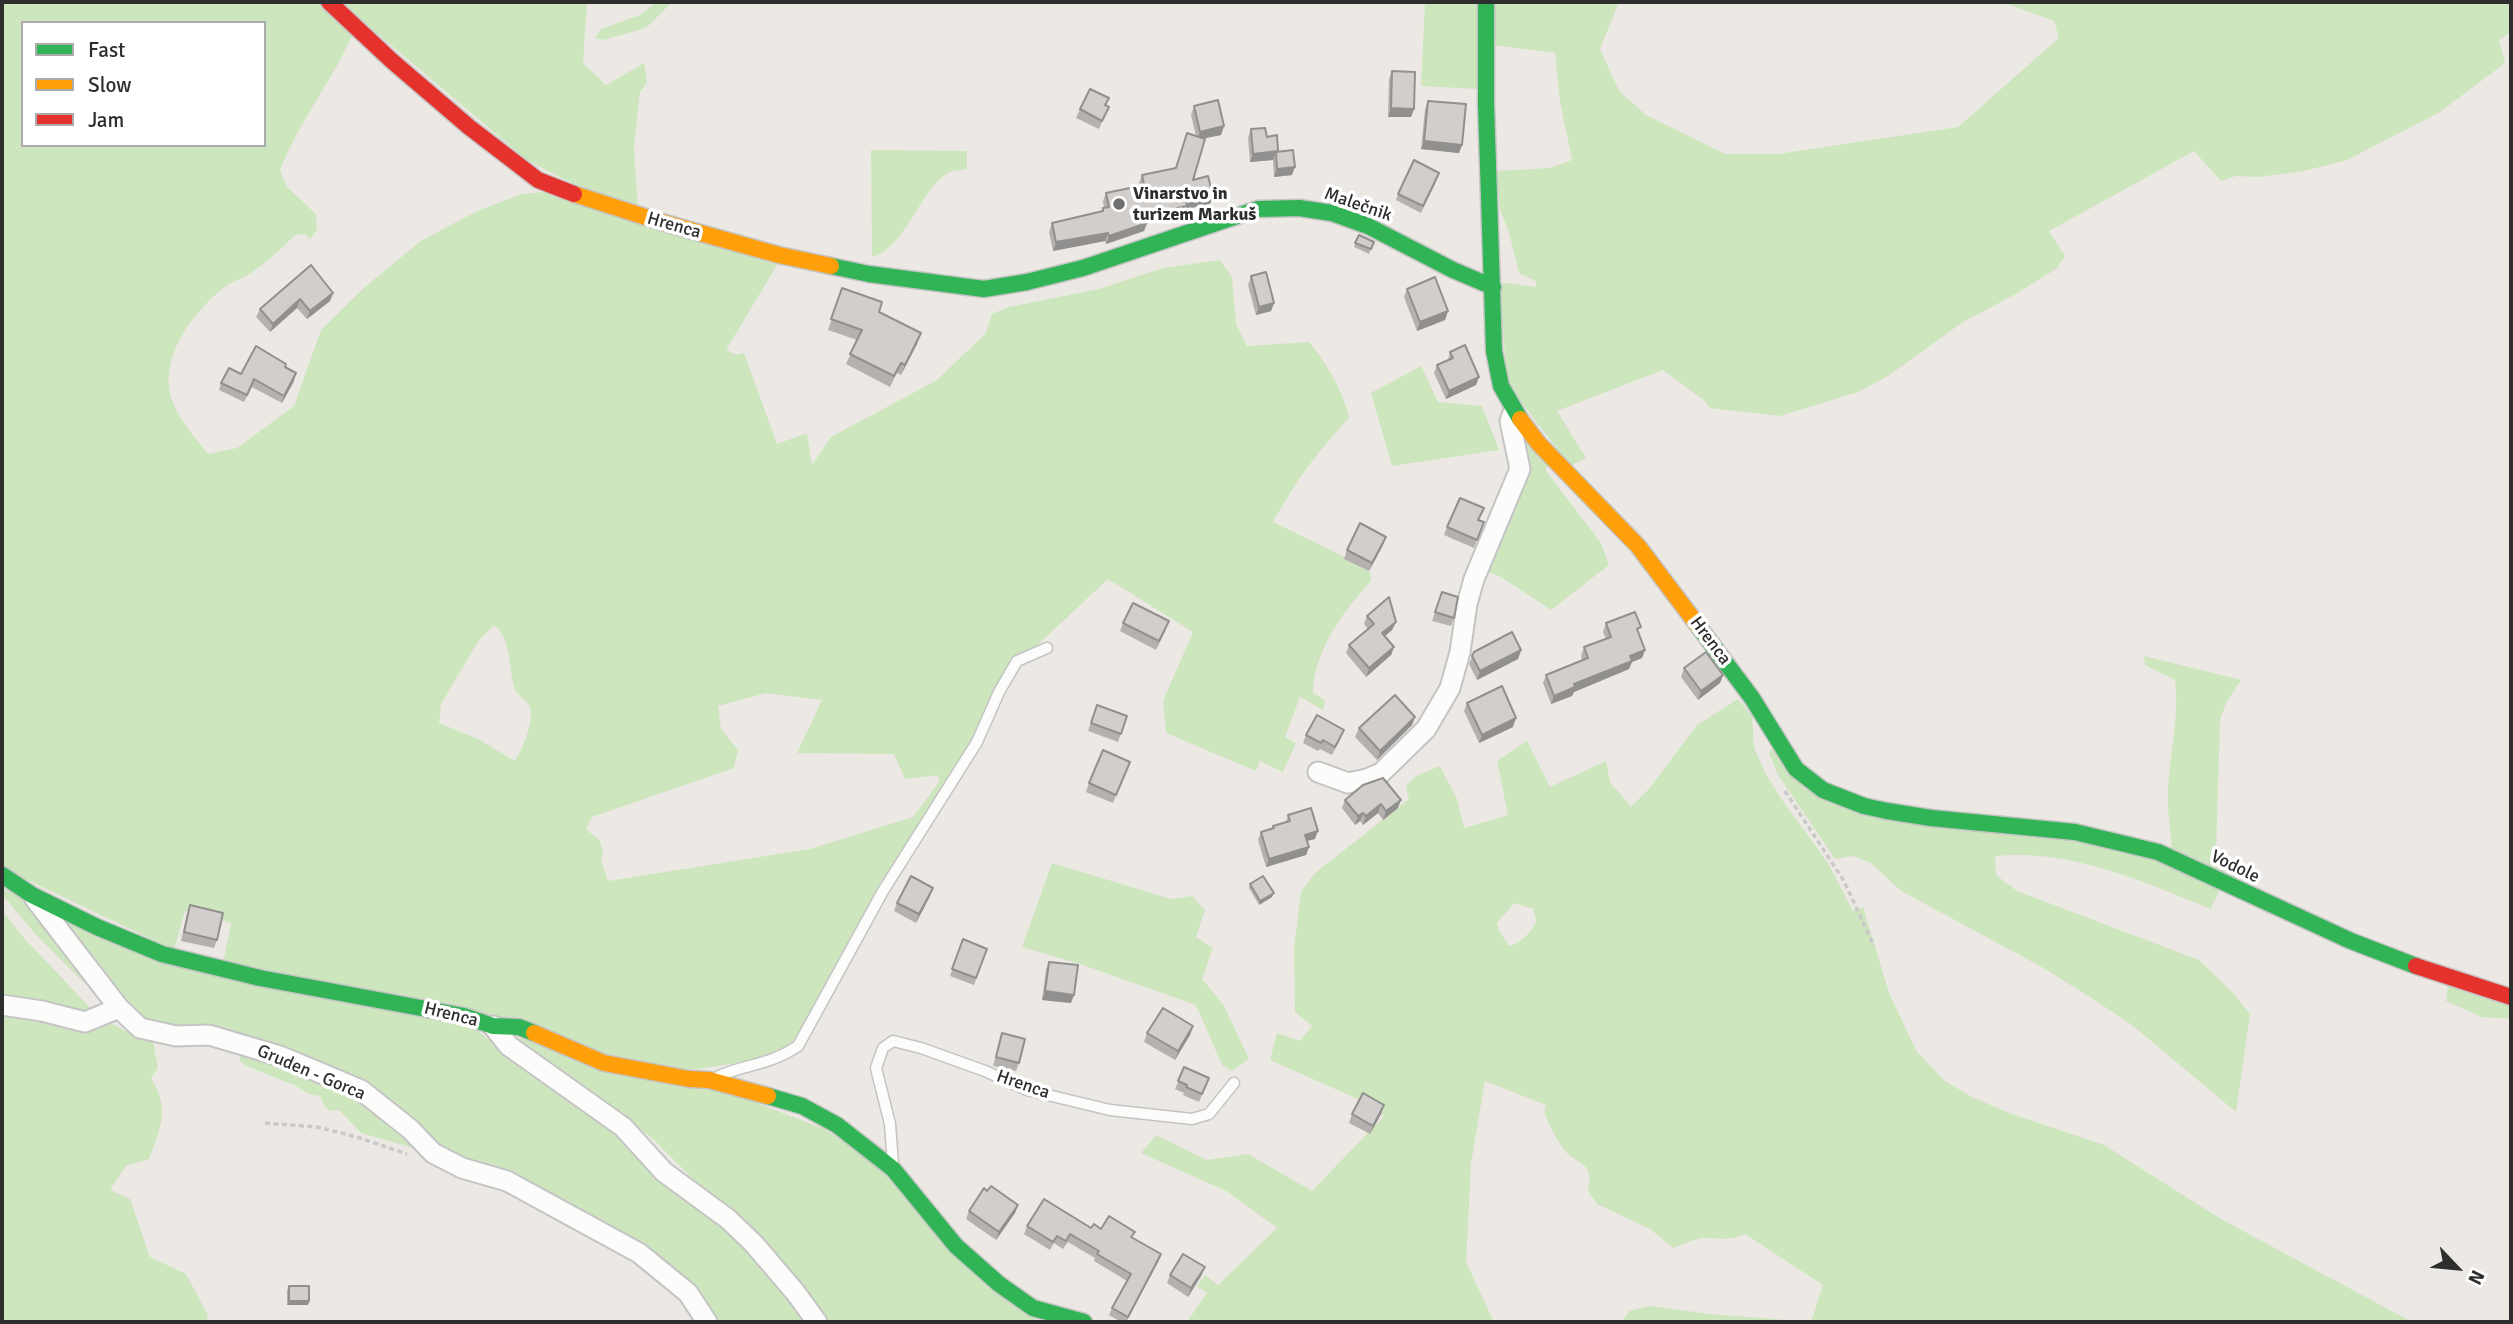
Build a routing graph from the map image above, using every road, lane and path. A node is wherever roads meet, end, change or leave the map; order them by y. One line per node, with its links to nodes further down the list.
1 (329, 2): 3 (street, Hrenca)
2 (1486, 2): 4 (street)
3 (1083, 268): 4 (street, Malečnik)
4 (1493, 287): 5 (street, Hrenca)
5 (1513, 413): 7 (street, Hrenca); 9 (street, Hrenca)
6 (1046, 648): 17 (lane)
7 (1318, 772)
8 (1785, 790): 12 (path)
9 (1931, 818): 13 (street, Vodole)
10 (2, 875): 11 (street, Hrenca)
11 (32, 895): 15 (street, Gruden - Gorca); 16 (street, Hrenca)
12 (1874, 946)
13 (2511, 997)
14 (2, 1005): 15 (street)
15 (118, 1009): 20 (street, Gruden - Gorca)
16 (492, 1026): 17 (street, Hrenca); 23 (street)
17 (709, 1080): 21 (street, Hrenca)
18 (1234, 1083): 21 (lane, Hrenca)
19 (265, 1123): 20 (path)
20 (433, 1153): 22 (street, Gruden - Gorca)
21 (893, 1168): 24 (street, Hrenca)
22 (706, 1322)
23 (817, 1322)
24 (1084, 1322)

